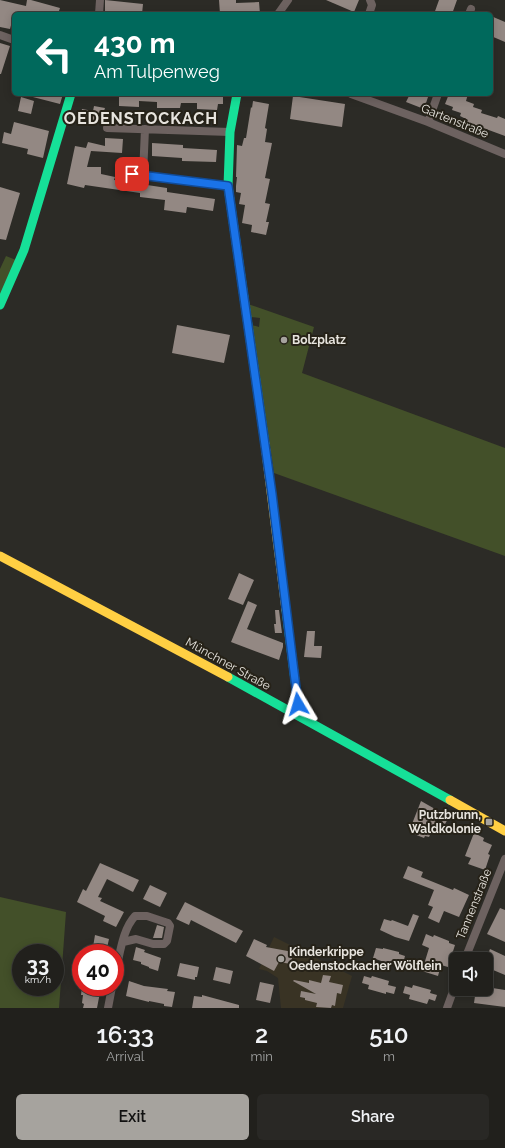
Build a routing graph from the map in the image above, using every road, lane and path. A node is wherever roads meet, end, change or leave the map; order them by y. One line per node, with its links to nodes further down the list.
1 (100, 0): 4 (street)
2 (288, 0): 5 (street)
3 (370, 0): 6 (street)
4 (99, 12)
5 (279, 12)
6 (370, 12)
7 (0, 35): 8 (street)
8 (12, 39)
9 (71, 96): 21 (street)
10 (237, 96): 16 (street)
11 (356, 96): 13 (street, Gartenstraße)
12 (437, 96): 13 (street)
13 (428, 122): 17 (street, Gartenstraße)
14 (107, 128): 15 (street)
15 (145, 129): 16 (street); 19 (street)
16 (230, 132): 20 (street)
17 (505, 154)
18 (120, 172): 19 (street)
19 (143, 175): 20 (street)
20 (228, 186): 23 (street)
21 (0, 305)
22 (0, 556): 23 (street, Münchner Straße)
23 (293, 714): 24 (street, Münchner Straße)
24 (505, 831)
25 (505, 859): 27 (street, Tannenstraße)
26 (123, 942): 26 (street)
27 (468, 952)
28 (110, 996): 30 (street)
29 (451, 996): 31 (street)
30 (108, 1008)
31 (447, 1008)

